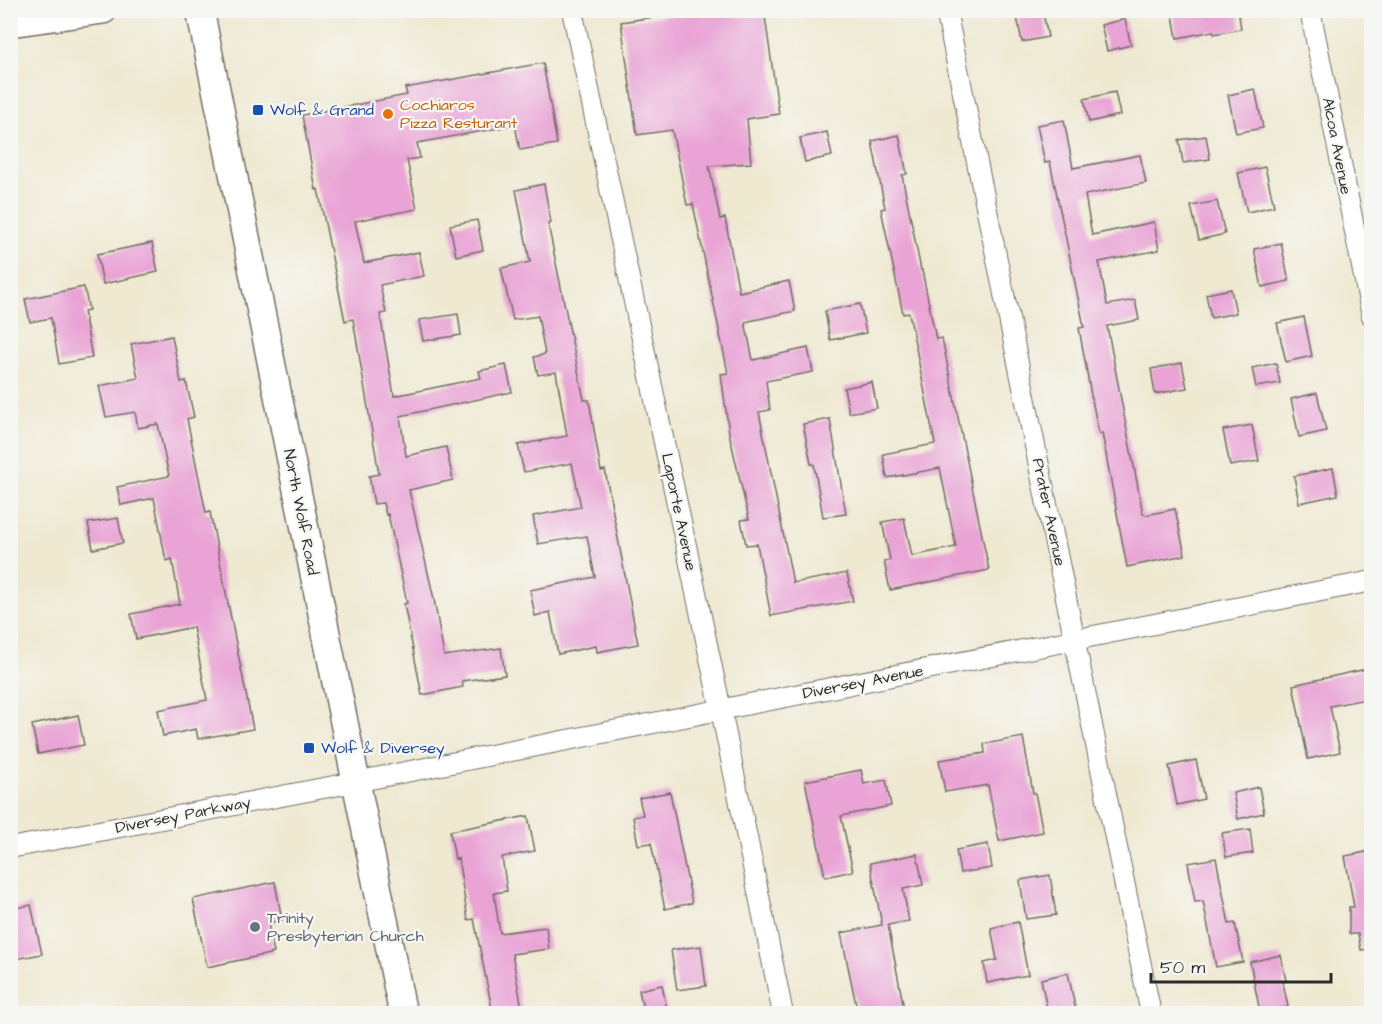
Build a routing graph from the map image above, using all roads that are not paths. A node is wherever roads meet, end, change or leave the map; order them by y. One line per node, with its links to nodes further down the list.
1 (103, 10): 6 (main road)
2 (200, 10): 11 (main road, North Wolf Road)
3 (572, 10): 10 (street, Laporte Avenue)
4 (946, 10): 9 (street, Prater Avenue)
5 (1310, 10): 7 (street, Alcoa Avenue)
6 (10, 23)
7 (1371, 316)
8 (1371, 581): 9 (street, Diversey Avenue)
9 (1075, 640): 10 (street, Diversey Avenue); 15 (street, Prater Avenue)
10 (721, 710): 11 (street, Diversey Avenue); 14 (street, Laporte Avenue)
11 (355, 782): 12 (street, Diversey Parkway); 13 (main road, North Wolf Road)
12 (10, 849)
13 (403, 1014)
14 (783, 1014)
15 (1151, 1014)

